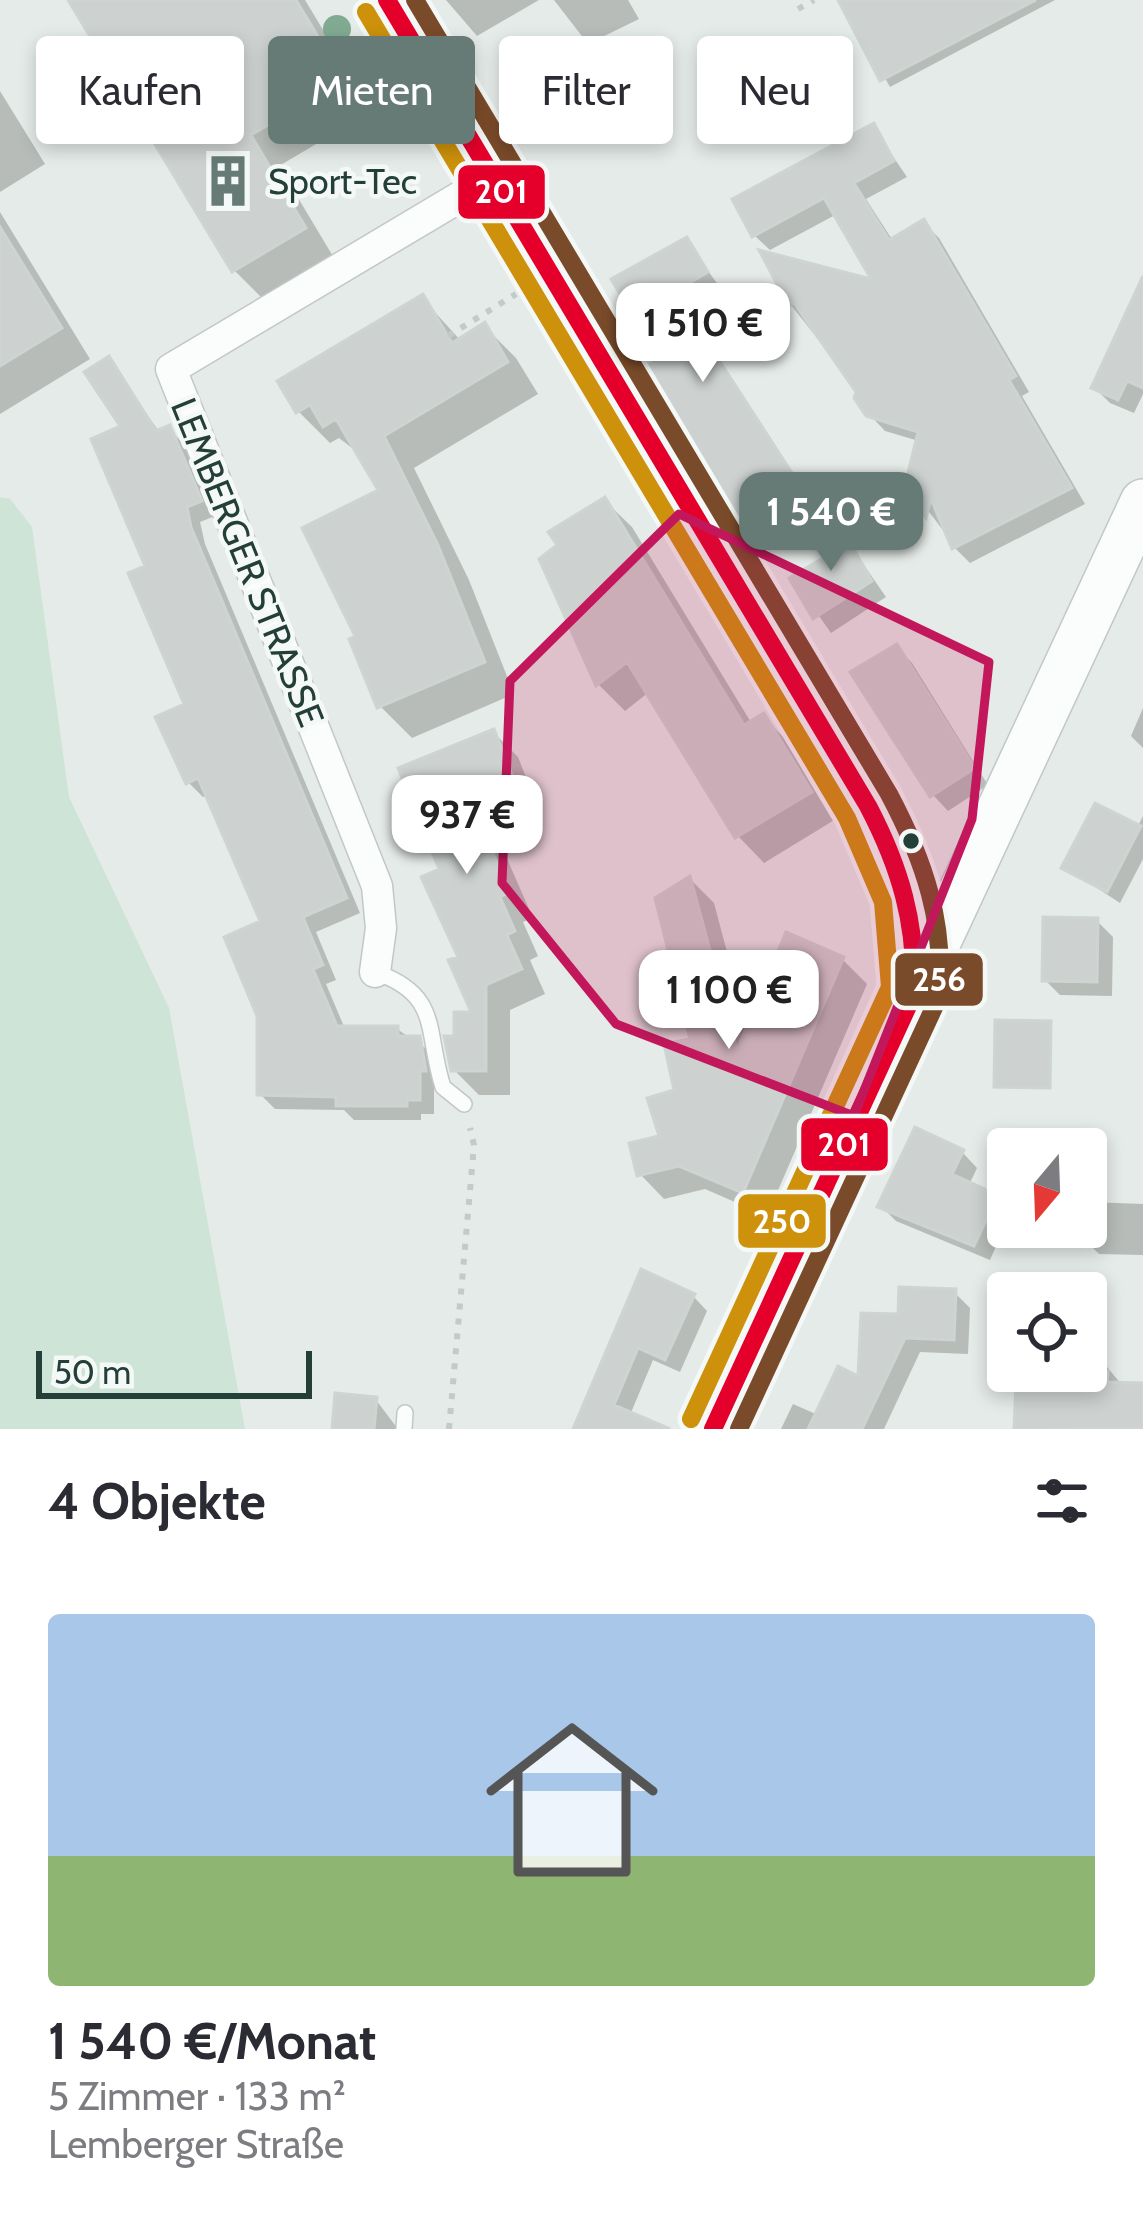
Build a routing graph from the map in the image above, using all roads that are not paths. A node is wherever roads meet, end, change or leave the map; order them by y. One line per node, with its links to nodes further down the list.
1 (387, 0): 2 (main road)
2 (490, 179): 5 (main road); 6 (street, LEMBERGER STRASSE)
3 (1143, 502): 4 (main road)
4 (990, 836): 5 (main road); 7 (main road)
5 (906, 878): 7 (main road)
6 (375, 972): 8 (lane)
7 (914, 993): 9 (main road)
8 (464, 1104)
9 (713, 1429)

